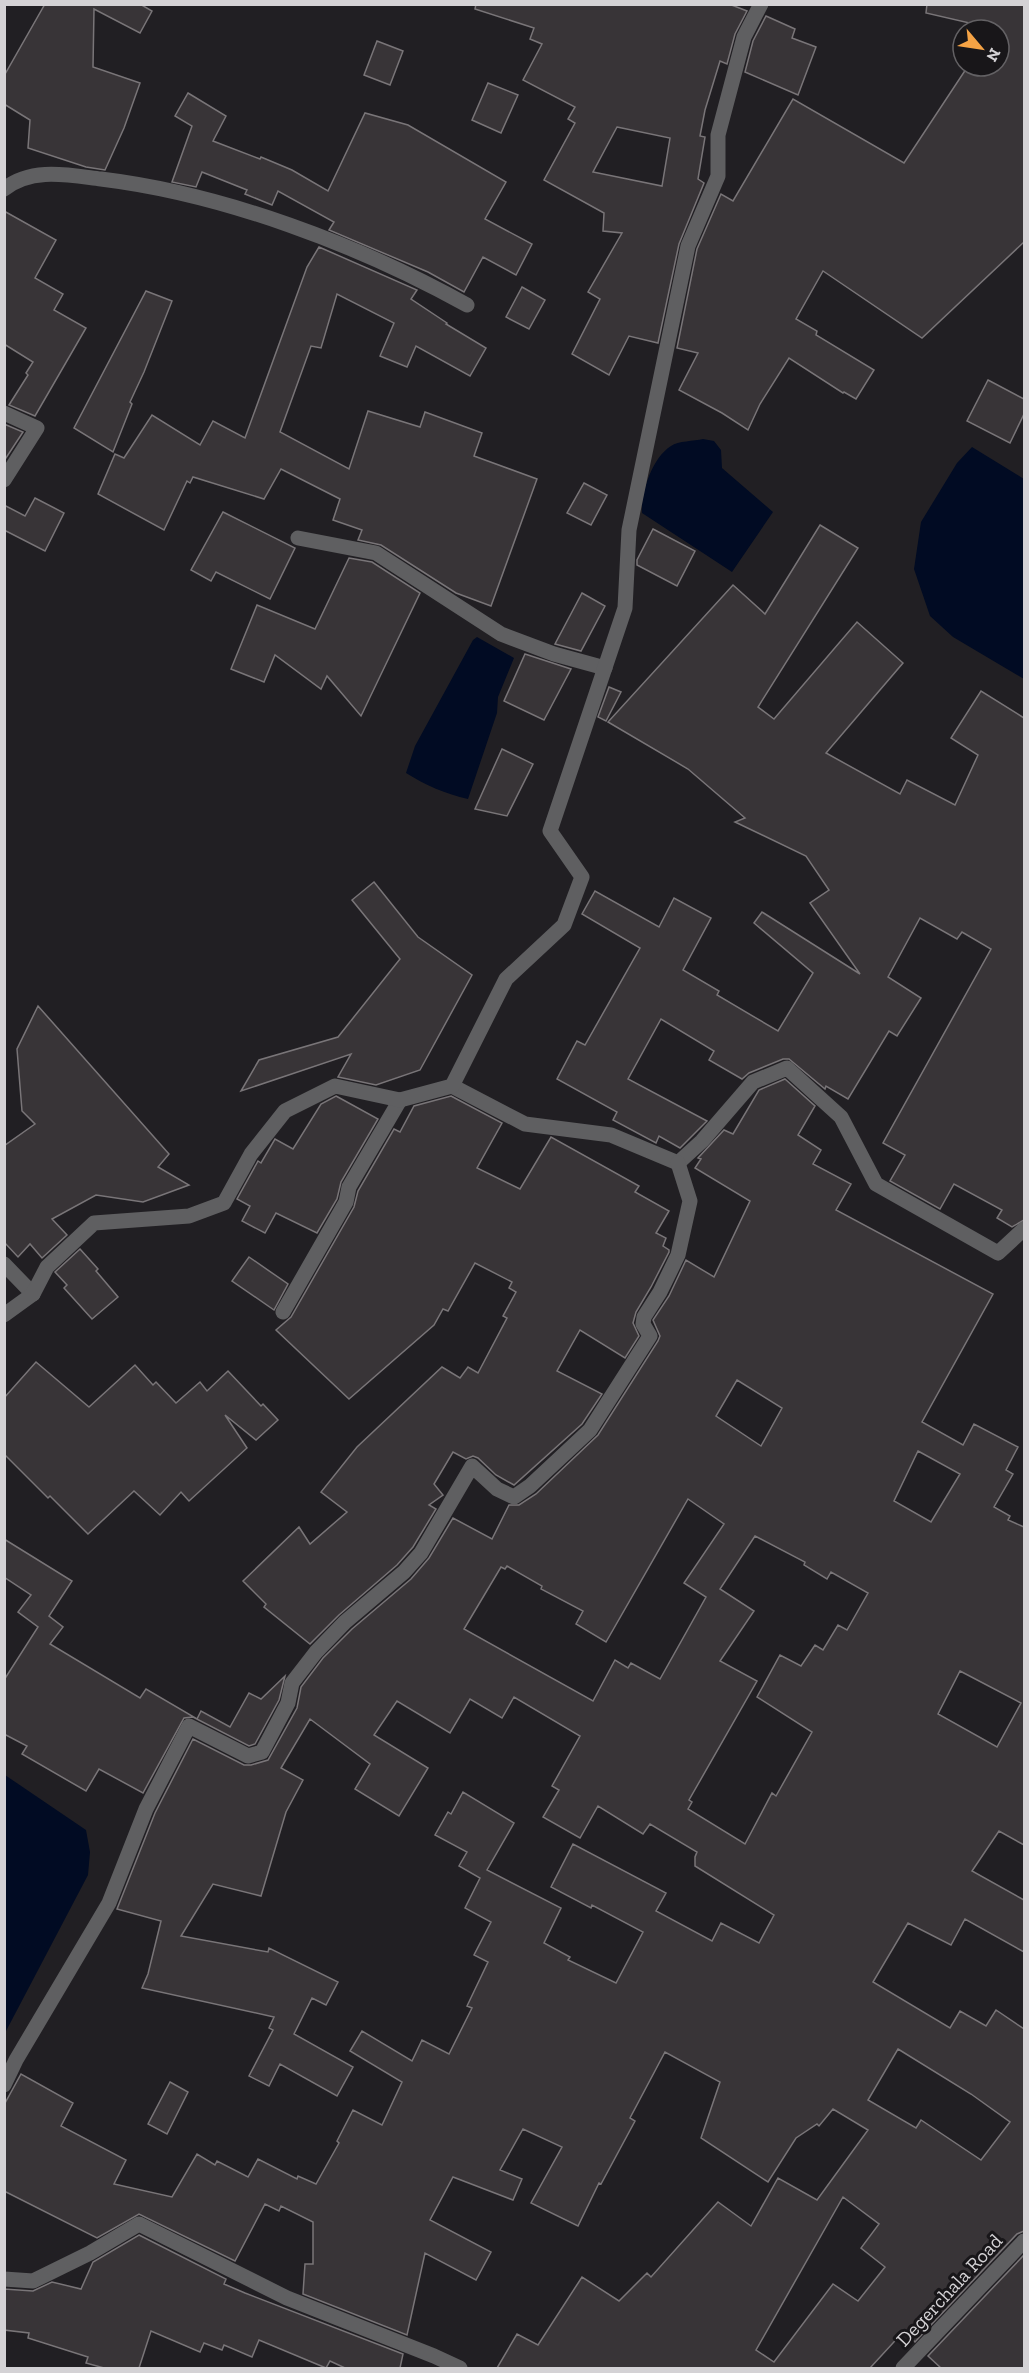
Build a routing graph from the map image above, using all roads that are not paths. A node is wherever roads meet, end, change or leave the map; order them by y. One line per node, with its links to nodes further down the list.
1 (761, 4): 7 (street)
2 (4, 189): 3 (street)
3 (467, 305)
4 (4, 413): 5 (street)
5 (4, 480)
6 (298, 538): 7 (street)
7 (605, 668): 8 (street)
8 (452, 1086): 9 (street); 10 (street)
9 (400, 1100): 13 (street); 14 (street)
10 (678, 1163): 11 (street); 16 (street)
11 (1024, 1229)
12 (4, 1264): 13 (street)
13 (33, 1294): 15 (street)
14 (283, 1312)
15 (4, 1315)
16 (4, 2085)
17 (1024, 2241): 20 (street, Degerchala Road)
18 (4, 2279): 19 (street)
19 (460, 2368)
20 (903, 2368)

